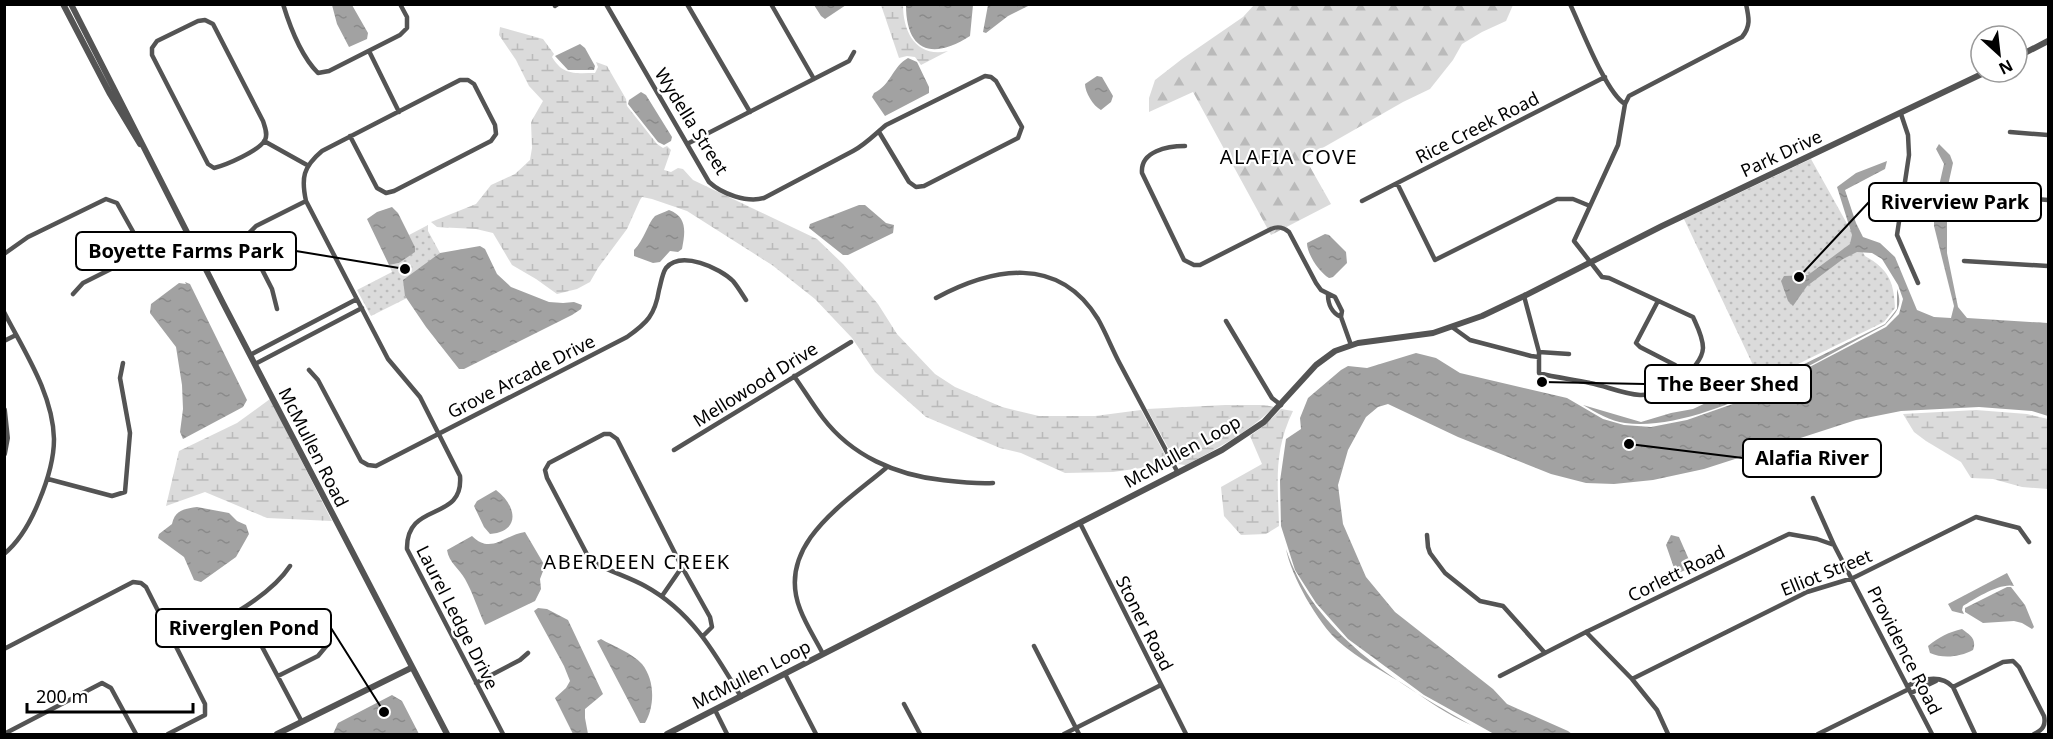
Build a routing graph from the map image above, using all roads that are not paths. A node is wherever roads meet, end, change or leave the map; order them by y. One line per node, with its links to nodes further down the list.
1 (63, 4): 21 (street, McMullen Road)
2 (71, 4): 21 (street, McMullen Road)
3 (283, 4): 11 (street)
4 (400, 4): 11 (street)
5 (606, 4): 27 (street, Wydella Street)
6 (687, 4): 19 (street)
7 (771, 4): 15 (street)
8 (1570, 4): 14 (street)
9 (1746, 4): 17 (street)
10 (2049, 41): 12 (street)
11 (369, 51): 18 (street)
12 (2029, 51)
13 (854, 52): 15 (street)
14 (1605, 77): 17 (street); 30 (street, Rice Creek Road)
15 (814, 79): 19 (street)
16 (1969, 80): 20 (street, Park Drive)
17 (1625, 104): 35 (street)
18 (399, 112): 25 (street); 25 (street)
19 (750, 112): 27 (street)
20 (1901, 114): 38 (street, Park Drive); 40 (street)
21 (128, 120): 62 (street, McMullen Road)
22 (879, 132): 22 (street, Wydella Street); 27 (street, Wydella Street)
23 (2010, 132): 24 (street)
24 (2049, 135)
25 (350, 136): 29 (street)
26 (264, 141): 26 (street); 29 (street)
27 (687, 144)
28 (1185, 146): 42 (street)
29 (307, 165): 33 (street, Laurel Ledge Drive)
30 (1397, 183): 34 (street, Rice Creek Road); 35 (street)
31 (1965, 194): 32 (street)
32 (2049, 200)
33 (306, 201): 45 (street, Laurel Ledge Drive); 51 (street)
34 (1362, 201)
35 (1590, 206): 38 (street)
36 (4, 254): 41 (street)
37 (1964, 261): 39 (street)
38 (1589, 262): 43 (street, McMullen Loop); 47 (street)
39 (2049, 266)
40 (1918, 283)
41 (73, 294)
42 (1328, 295): 48 (street); 50 (street)
43 (1524, 296): 55 (street, McMullen Loop); 60 (street)
44 (936, 298): 74 (street)
45 (357, 299): 49 (street, Laurel Ledge Drive); 62 (street)
46 (746, 300): 70 (street, Grove Arcade Drive)
47 (1658, 301): 66 (street); 66 (street)
48 (1339, 304): 50 (street); 53 (street)
49 (362, 308): 64 (street); 70 (street, Laurel Ledge Drive)
50 (1332, 308): 53 (street)
51 (277, 309)
52 (4, 312): 56 (street)
53 (1341, 316): 59 (street)
54 (1226, 321): 68 (street)
55 (1452, 327): 59 (street, McMullen Loop); 60 (street)
56 (16, 335): 57 (street); 75 (street)
57 (4, 341)
58 (851, 342): 67 (street, Mellowood Drive)
59 (1351, 345): 68 (street, McMullen Loop)
60 (1539, 354): 61 (street); 66 (street)
61 (1569, 354)
62 (250, 355): 64 (street, McMullen Road)
63 (123, 363): 75 (street)
64 (255, 364): 97 (street, McMullen Road)
65 (309, 370): 70 (street, Grove Arcade Drive)
66 (1687, 374)
67 (794, 376): 71 (street, Mellowood Drive); 73 (street)
68 (1281, 405): 74 (street, McMullen Loop)
69 (4, 410): 72 (street)
70 (439, 433): 103 (street, Laurel Ledge Drive)
71 (674, 450)
72 (4, 454)
73 (886, 468): 76 (street); 96 (street)
74 (1178, 473): 78 (street, McMullen Loop)
75 (48, 479): 82 (street)
76 (993, 483)
77 (1813, 498): 81 (street)
78 (1080, 523): 96 (street, McMullen Loop); 104 (street, Stoner Road)
79 (1427, 535): 95 (street)
80 (2029, 542): 85 (street, Elliot Street)
81 (1834, 545): 85 (street); 88 (street, Corlett Road)
82 (4, 554)
83 (290, 566): 87 (street)
84 (682, 567): 86 (street); 86 (street); 89 (street)
85 (1853, 578): 101 (street, Elliot Street); 106 (street, Providence Road)
86 (662, 596): 89 (street)
87 (242, 609): 91 (street); 99 (street)
88 (1586, 632): 95 (street, Corlett Road); 101 (street)
89 (704, 636): 107 (street)
90 (328, 644): 99 (street)
91 (175, 645): 93 (street); 114 (street)
92 (1034, 646): 111 (street)
93 (4, 649)
94 (528, 653): 103 (street)
95 (1545, 653): 100 (street, Corlett Road)
96 (823, 654): 98 (street, McMullen Loop)
97 (411, 668): 110 (street); 116 (street, McMullen Road)
98 (785, 674): 107 (street, McMullen Loop); 120 (street)
99 (278, 676): 110 (street)
100 (1500, 676)
101 (1632, 679): 125 (street)
102 (1938, 680): 105 (street); 106 (street); 106 (street)
103 (476, 683): 117 (street, Laurel Ledge Drive)
104 (1161, 685): 111 (street); 124 (street, Stoner Road)
105 (1953, 687): 128 (street); 129 (street)
106 (1909, 689): 126 (street); 127 (street, Providence Road)
107 (741, 697): 109 (street, McMullen Loop)
108 (904, 704): 121 (street)
109 (715, 710): 118 (street, McMullen Loop); 119 (street)
110 (302, 722): 115 (street)
111 (1076, 728): 122 (street); 123 (street)
112 (4, 734): 113 (street)
113 (136, 735)
114 (168, 735)
115 (277, 735)
116 (447, 735)
117 (503, 735)
118 (667, 735)
119 (727, 735)
120 (816, 735)
121 (920, 735)
122 (1064, 735)
123 (1079, 735)
124 (1186, 735)
125 (1668, 735)
126 (1818, 735)
127 (1932, 735)
128 (1975, 735)
129 (2034, 735)

